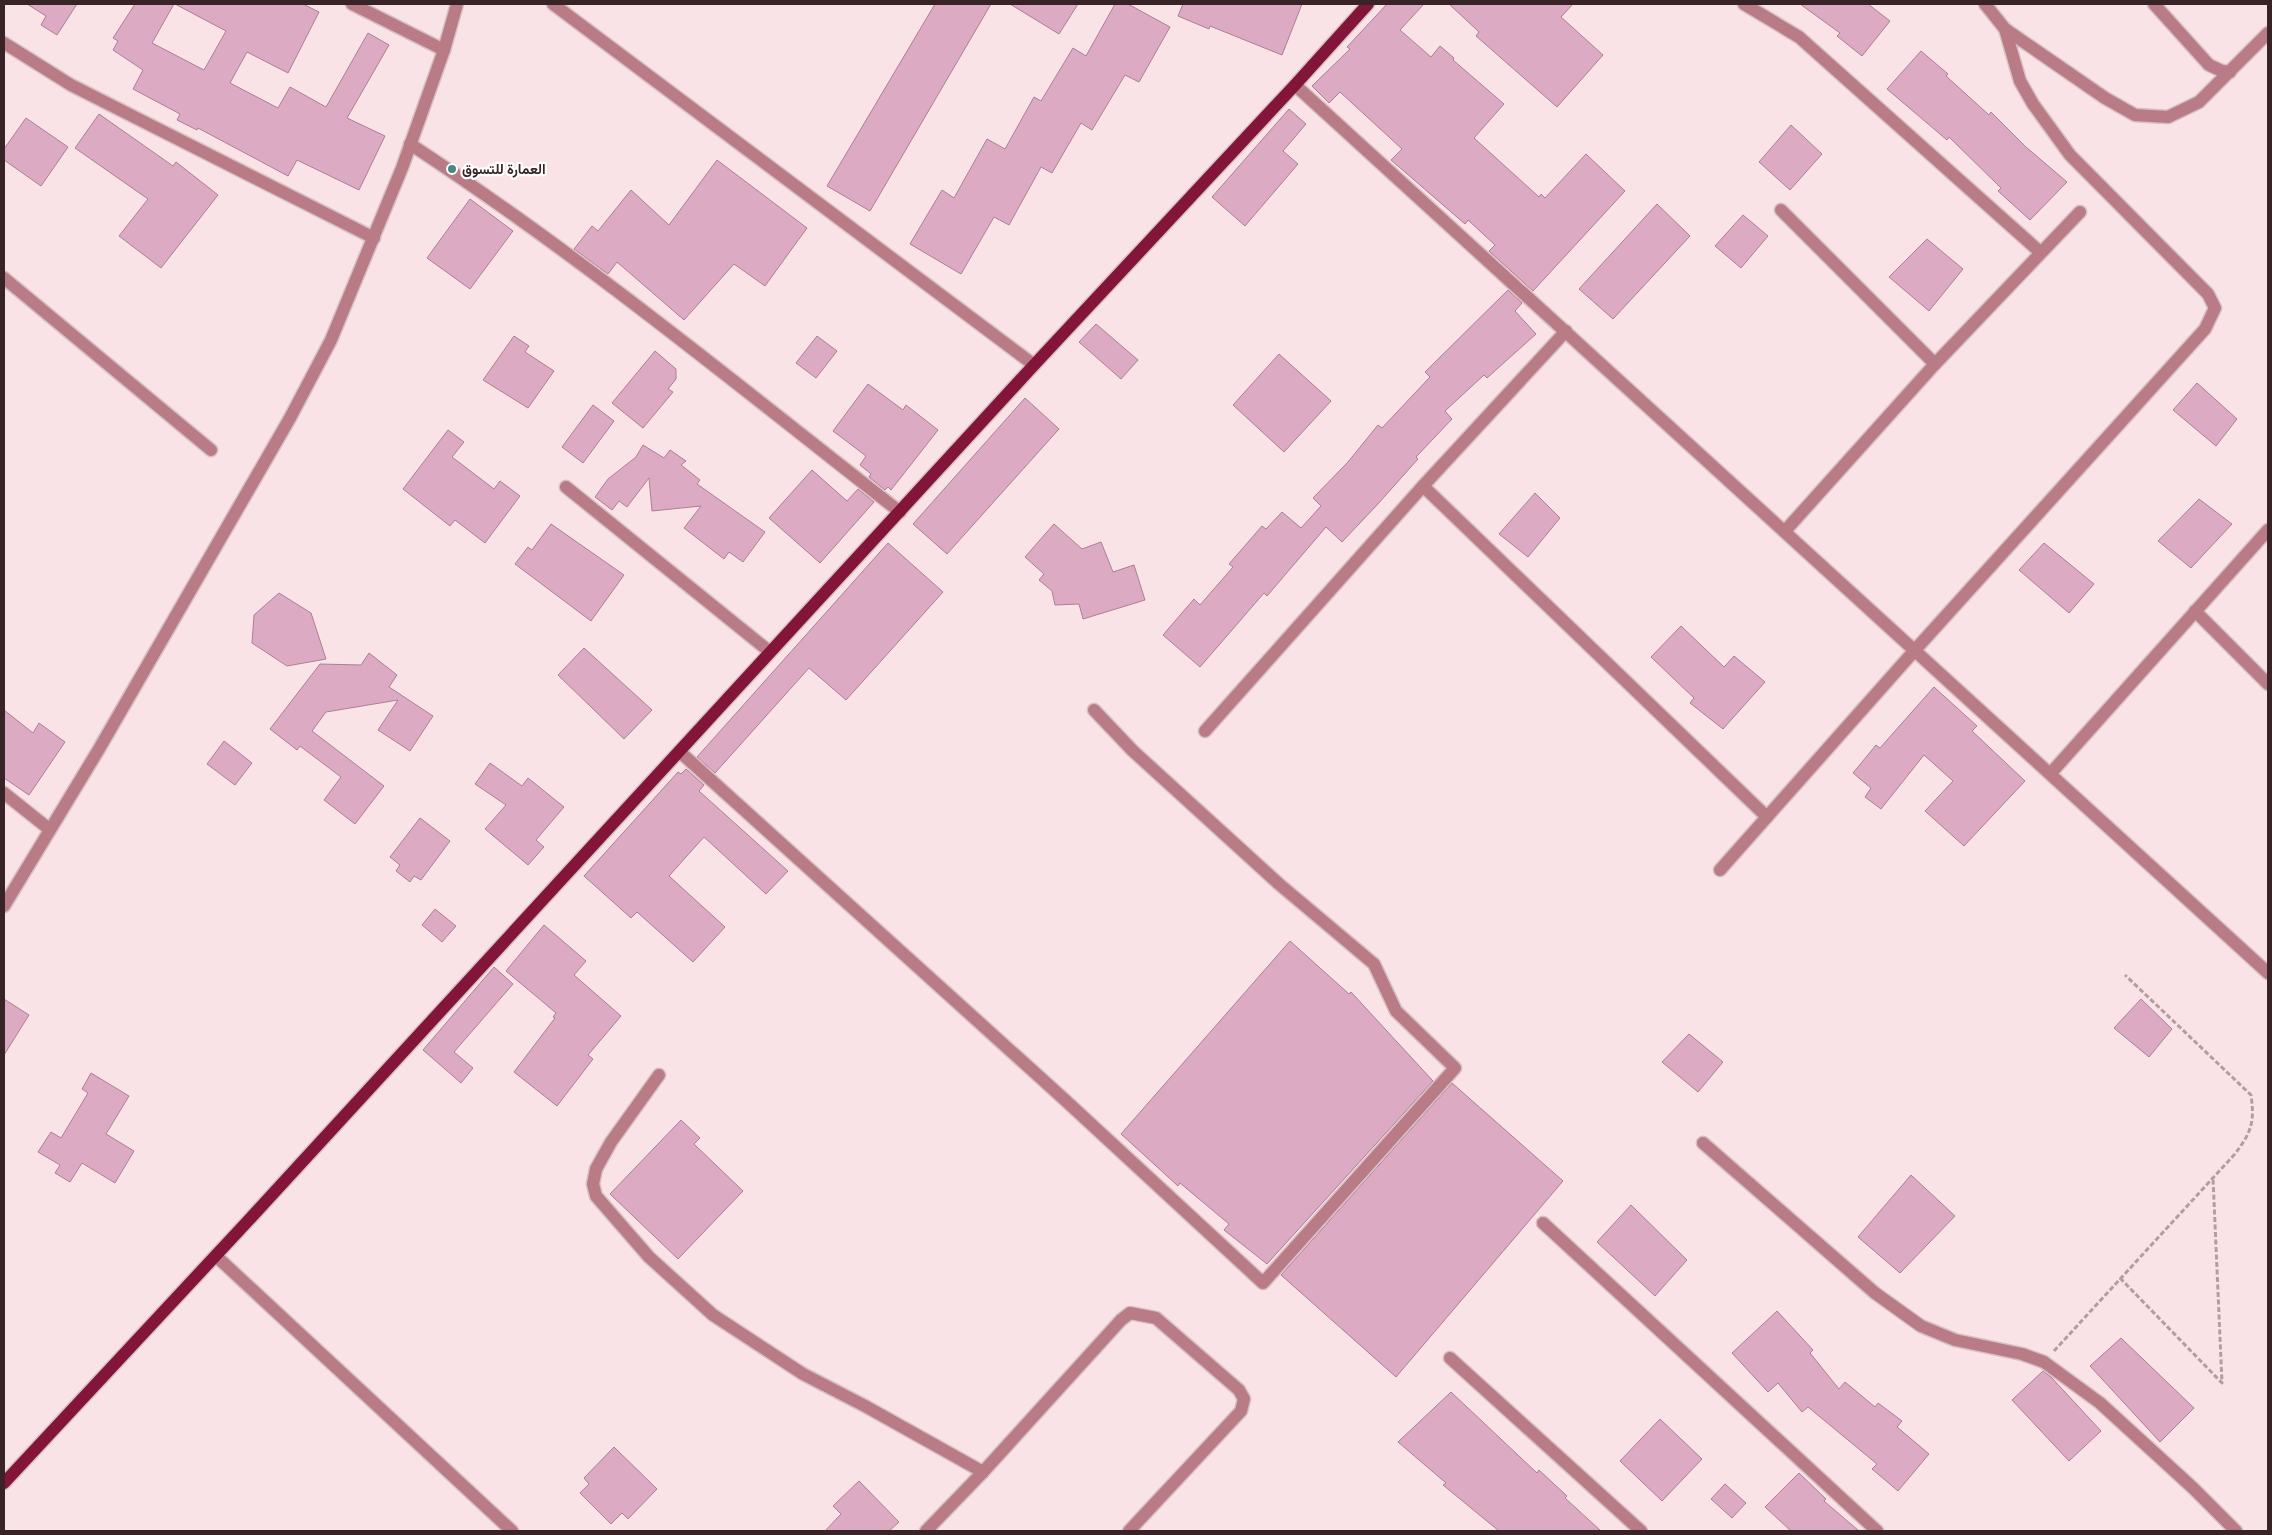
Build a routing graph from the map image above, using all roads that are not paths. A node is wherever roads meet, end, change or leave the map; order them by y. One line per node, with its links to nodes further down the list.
1 (352, 4): 11 (street)
2 (457, 4): 11 (street)
3 (553, 4): 22 (street)
4 (1365, 4): 13 (main road)
5 (1744, 4): 18 (street)
6 (1985, 4): 8 (street)
7 (2154, 4): 12 (street)
8 (2005, 30): 12 (street); 30 (street)
9 (2268, 33): 12 (street)
10 (4, 43): 17 (street)
11 (444, 50): 14 (street)
12 (2230, 72)
13 (1295, 85): 20 (street); 22 (main road)
14 (410, 144): 17 (street); 26 (street)
15 (1781, 210): 21 (street)
16 (2080, 212): 18 (street)
17 (374, 238): 39 (street)
18 (2040, 252): 21 (street)
19 (4, 278): 23 (street)
20 (1566, 331): 24 (street); 28 (street)
21 (1935, 364): 28 (street)
22 (1034, 365): 26 (main road)
23 (211, 450)
24 (1423, 486): 34 (street); 38 (street)
25 (566, 487): 31 (street)
26 (900, 512): 31 (main road)
27 (2268, 530): 29 (street)
28 (1784, 531): 30 (street)
29 (2194, 611): 32 (street); 36 (street)
30 (1915, 650): 36 (street); 38 (street)
31 (770, 652): 35 (main road)
32 (2268, 684)
33 (1094, 710): 35 (street)
34 (1206, 731)
35 (680, 752): 46 (main road)
36 (2051, 773): 42 (street)
37 (4, 793): 39 (street)
38 (1767, 817): 40 (street)
39 (49, 829): 41 (street)
40 (1720, 870)
41 (4, 906)
42 (2268, 973)
43 (659, 1075): 48 (street)
44 (1703, 1143): 55 (street)
45 (1543, 1223): 54 (street)
46 (216, 1256): 49 (main road); 50 (street)
47 (1450, 1358): 53 (street)
48 (982, 1472): 51 (street); 52 (street)
49 (4, 1483)
50 (512, 1531)
51 (926, 1531)
52 (1129, 1531)
53 (1641, 1531)
54 (1877, 1531)
55 (2236, 1531)

